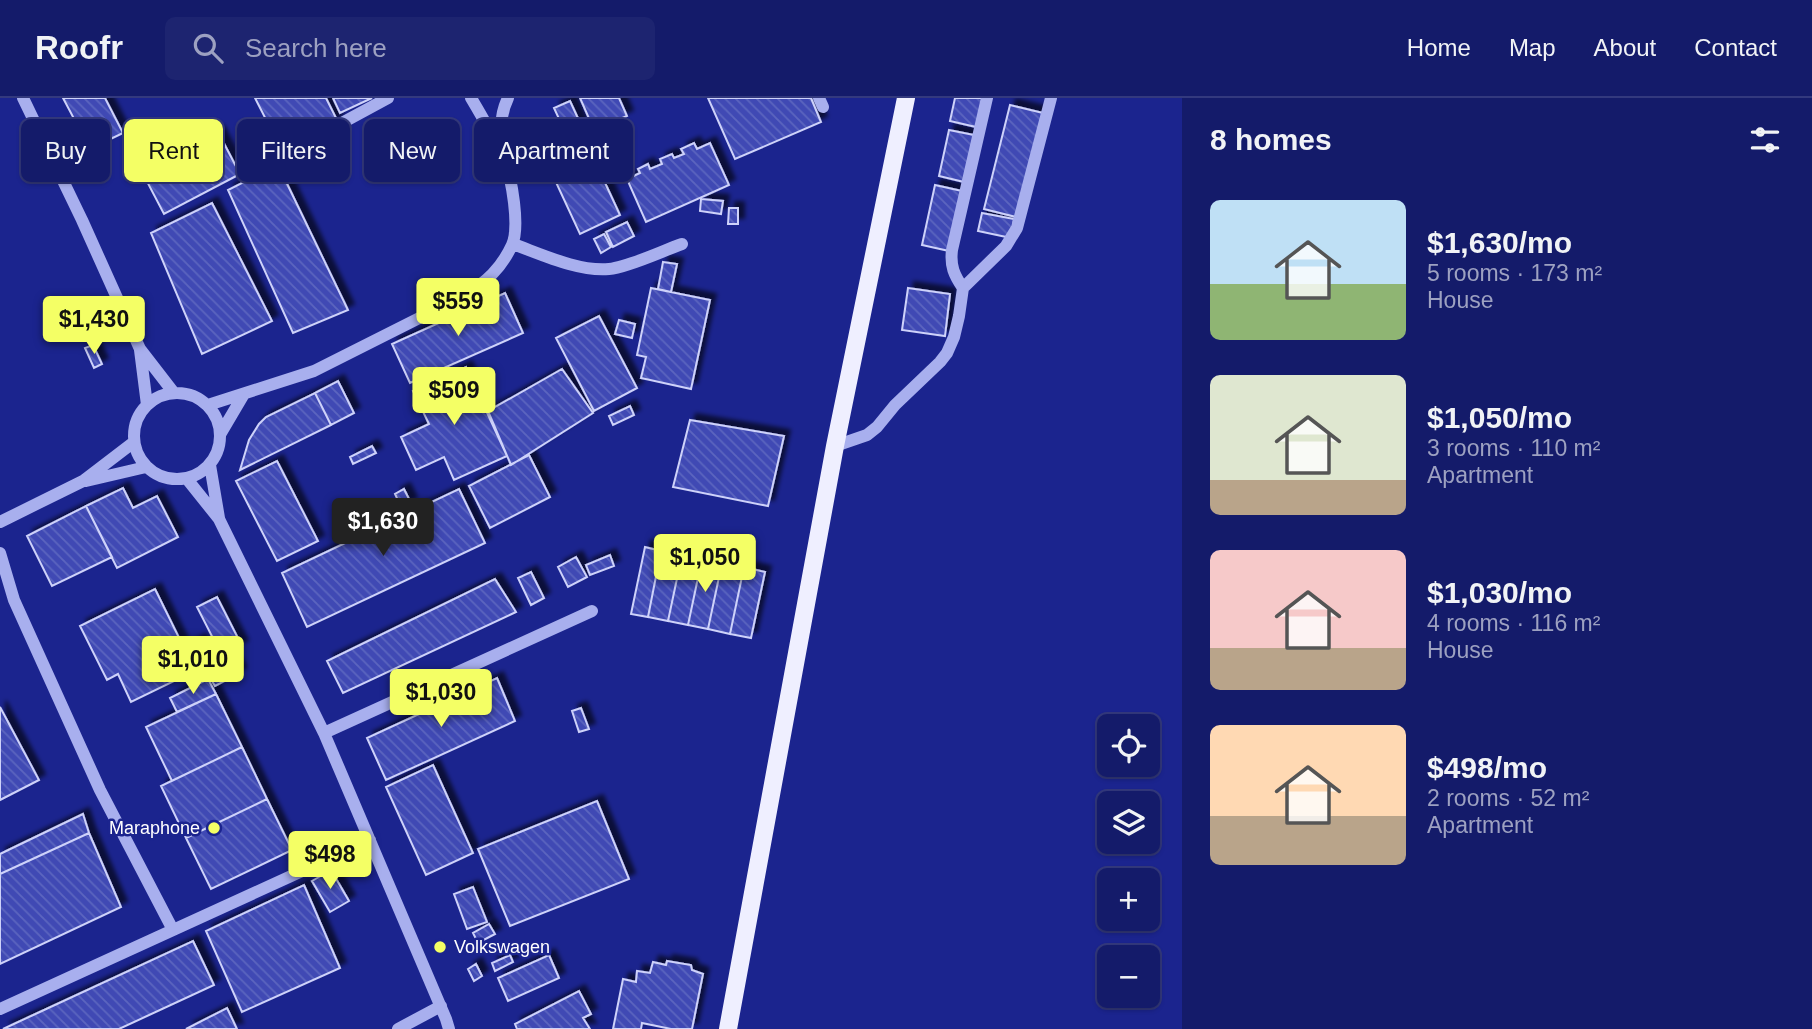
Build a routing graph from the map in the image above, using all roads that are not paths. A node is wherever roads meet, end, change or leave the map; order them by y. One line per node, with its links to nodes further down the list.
1 (23, 98): 15 (lane)
2 (388, 98): 8 (lane)
3 (471, 98): 9 (lane)
4 (508, 98): 10 (lane)
5 (906, 98): 22 (main road)
6 (987, 98): 14 (lane)
7 (1051, 98): 14 (lane)
8 (349, 119)
9 (482, 119)
10 (501, 119)
11 (510, 182): 12 (lane)
12 (513, 244): 13 (lane); 17 (lane)
13 (682, 244)
14 (963, 288): 22 (lane)
15 (140, 349): 16 (lane); 18 (lane)
16 (174, 393): 18 (lane); 19 (lane)
17 (244, 394): 19 (lane); 20 (lane)
18 (147, 405): 21 (lane)
19 (208, 405): 20 (lane)
20 (221, 433): 23 (lane)
21 (134, 442): 24 (lane); 26 (lane)
22 (835, 446): 40 (main road)
23 (210, 465): 25 (lane); 27 (lane)
24 (146, 467): 25 (lane); 26 (lane)
25 (187, 479): 27 (lane)
26 (83, 481): 28 (lane)
27 (219, 519): 33 (lane)
28 (0, 522)
29 (0, 553): 31 (lane)
30 (0, 578): 31 (lane)
31 (14, 600): 35 (lane)
32 (592, 611): 33 (lane)
33 (324, 733): 34 (lane)
34 (370, 840): 35 (lane); 36 (lane)
35 (173, 930): 37 (lane)
36 (441, 1006): 38 (lane); 39 (lane)
37 (0, 1009)
38 (450, 1026)
39 (398, 1029)
40 (728, 1029)

